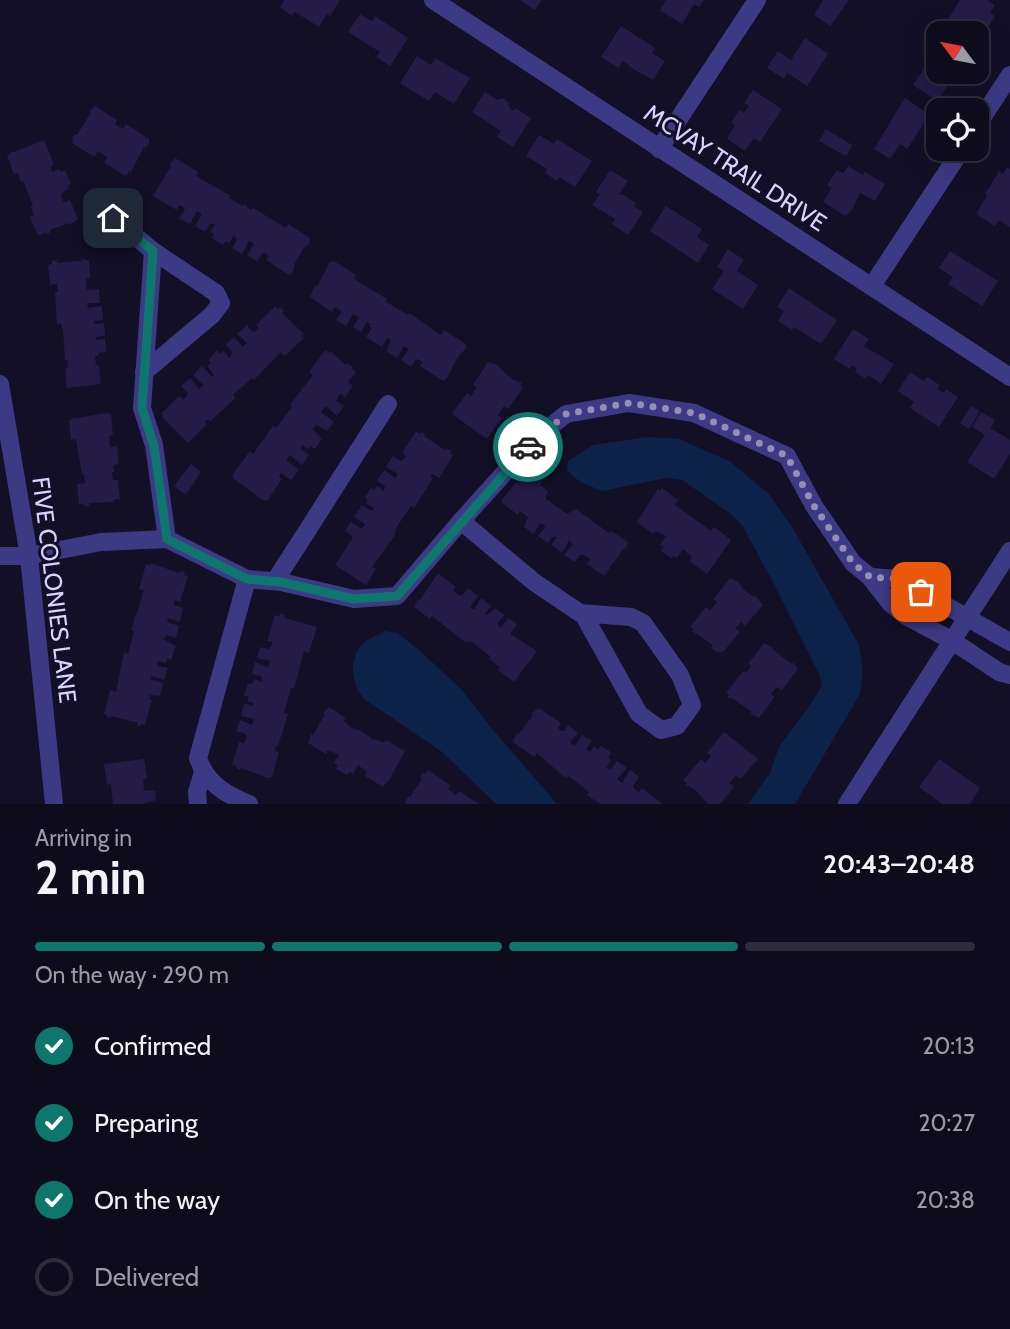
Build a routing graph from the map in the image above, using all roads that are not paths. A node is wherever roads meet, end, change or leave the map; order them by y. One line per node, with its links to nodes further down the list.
1 (433, 0): 3 (street, MCVAY TRAIL DRIVE)
2 (757, 0): 6 (street)
3 (452, 5): 6 (street, MCVAY TRAIL DRIVE)
4 (1010, 75): 5 (street)
5 (989, 107)
6 (659, 149): 10 (street, MCVAY TRAIL DRIVE)
7 (954, 161): 10 (street)
8 (113, 218): 9 (street)
9 (153, 251): 11 (street); 11 (street)
10 (872, 286): 12 (street, MCVAY TRAIL DRIVE)
11 (144, 372): 16 (street)
12 (1010, 377)
13 (0, 384): 19 (street, FIVE COLONIES LANE)
14 (388, 404): 22 (street)
15 (461, 521): 20 (street); 22 (street); 23 (street)
16 (167, 539): 19 (street); 21 (street)
17 (1010, 551): 24 (street)
18 (0, 556): 19 (street)
19 (29, 556): 30 (street, FIVE COLONIES LANE)
20 (870, 577): 24 (street); 25 (street)
21 (247, 579): 22 (street); 28 (street)
22 (275, 581)
23 (583, 614): 23 (street)
24 (966, 618): 25 (street); 26 (street)
25 (951, 640): 27 (street); 29 (street)
26 (1010, 642)
27 (1010, 675)
28 (203, 772): 31 (street); 32 (street)
29 (855, 801)
30 (54, 804)
31 (198, 804)
32 (249, 804)

